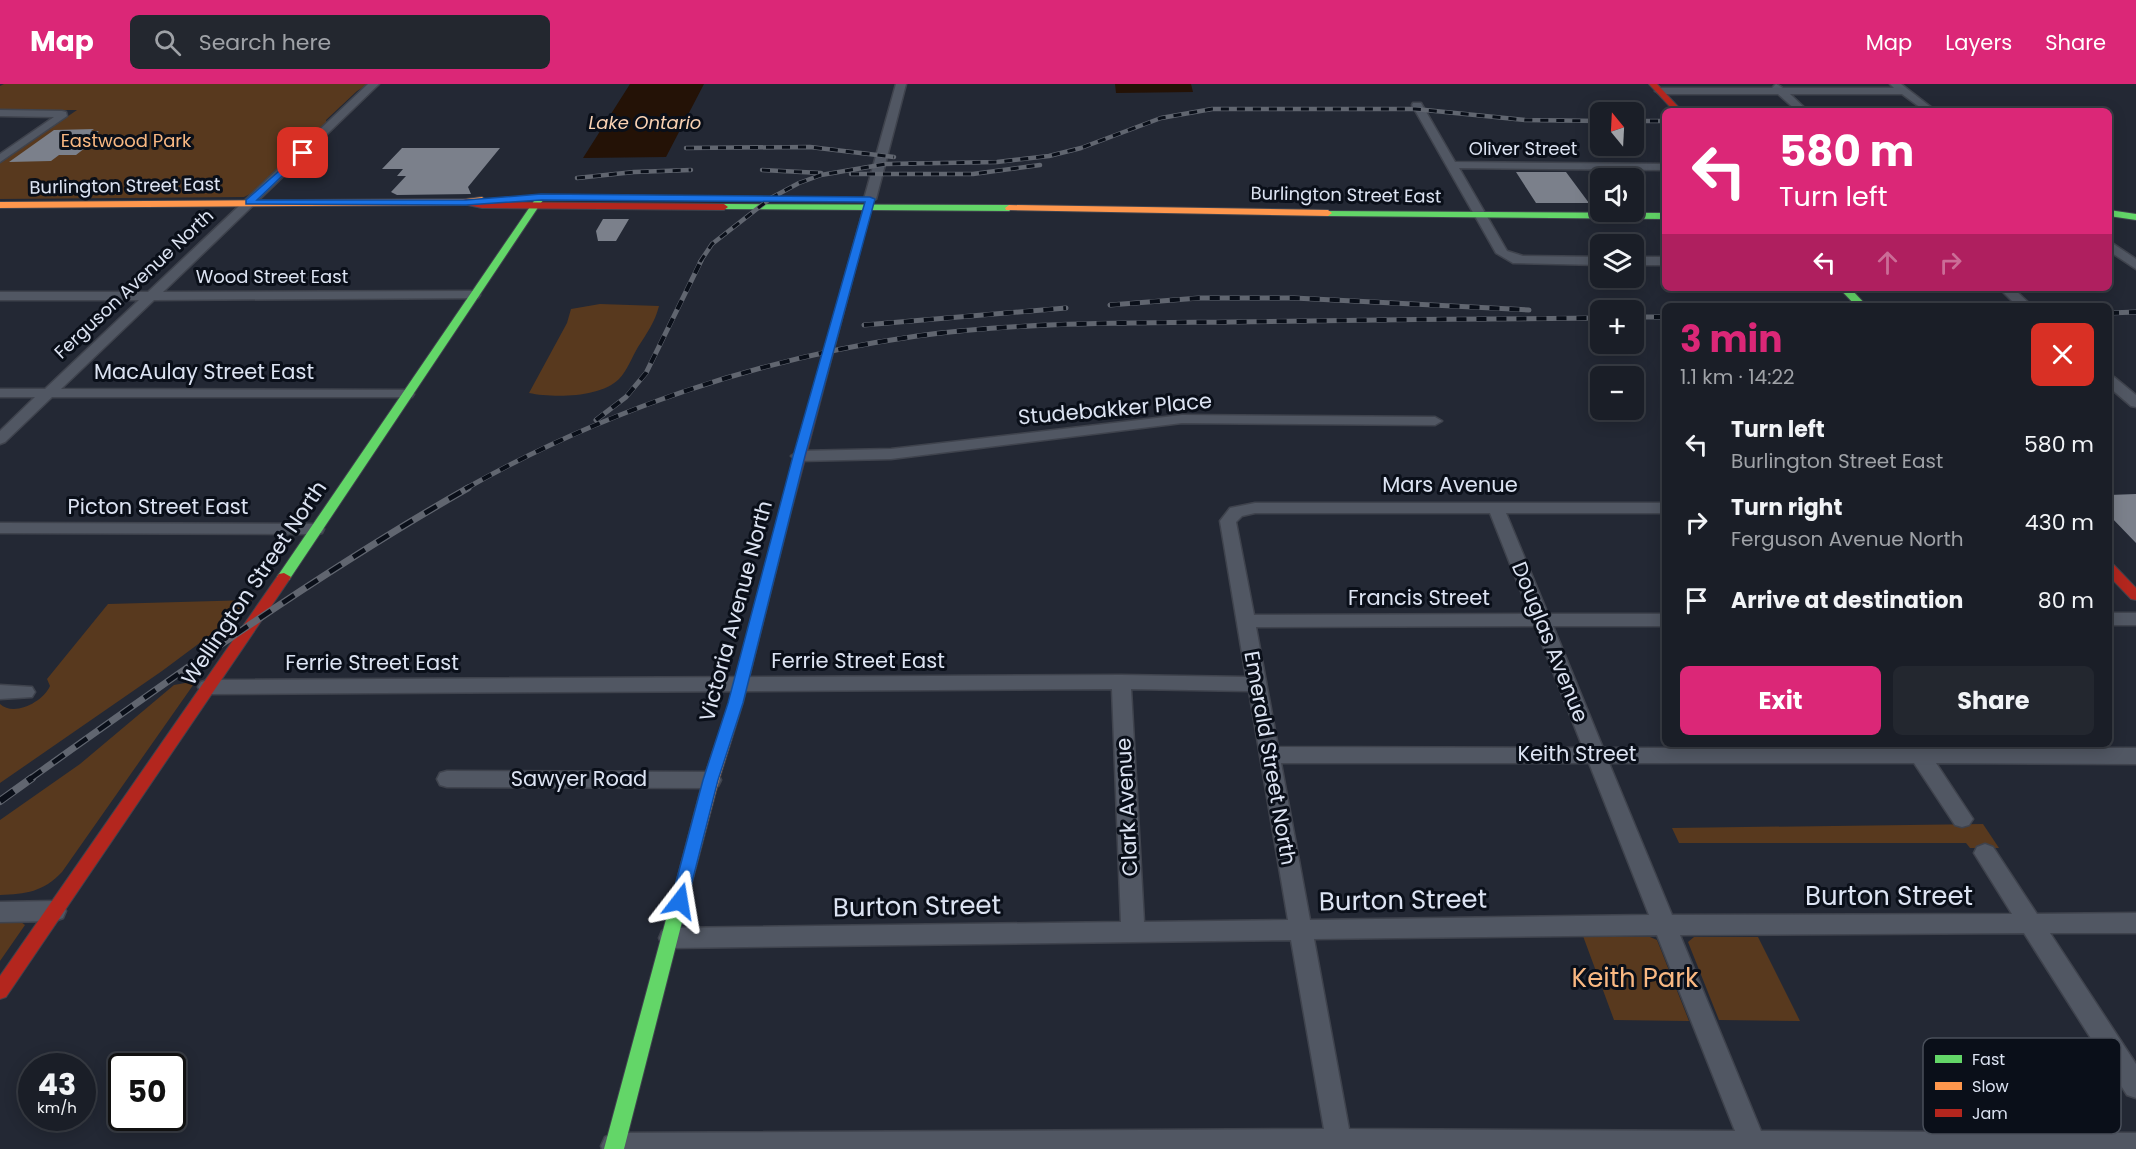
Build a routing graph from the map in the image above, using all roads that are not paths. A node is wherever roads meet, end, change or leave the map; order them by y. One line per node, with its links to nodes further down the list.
1 (374, 84): 15 (street, Ferguson Avenue North)
2 (901, 84): 16 (street, Victoria Avenue North)
3 (1900, 87): 5 (street); 9 (street)
4 (1656, 88): 5 (street); 7 (main road)
5 (1776, 88): 8 (street)
6 (1417, 105): 12 (street)
7 (1675, 108)
8 (1799, 108)
9 (1927, 108)
10 (0, 113): 11 (street)
11 (0, 159)
12 (1452, 165): 13 (street, Oliver Street); 19 (street)
13 (1662, 167)
14 (539, 201): 15 (main road, Burlington Street East); 16 (main road, Burlington Street East); 32 (main road, Wellington Street North)
15 (249, 202): 17 (main road, Burlington Street East); 30 (street, Ferguson Avenue North)
16 (869, 203): 19 (main road, Burlington Street East); 43 (main road, Victoria Avenue North)
17 (0, 205)
18 (2112, 214): 21 (main road)
19 (1481, 215): 20 (main road, Burlington Street East); 24 (street)
20 (1662, 216)
21 (2131, 217): 22 (main road)
22 (2112, 221)
23 (2112, 247): 27 (street)
24 (1590, 261)
25 (1644, 261): 26 (street)
26 (1662, 261)
27 (2136, 265)
28 (1847, 291): 33 (main road)
29 (2008, 291): 34 (street)
30 (151, 294): 31 (street, Wood Street East); 32 (street, Wood Street East); 38 (street, Ferguson Avenue North)
31 (0, 296)
32 (473, 296): 39 (main road, Wellington Street North)
33 (1859, 303)
34 (2022, 303)
35 (2113, 386): 36 (street); 40 (street)
36 (2136, 390)
37 (0, 393): 38 (street, MacAulay Street East)
38 (47, 393): 39 (street, MacAulay Street East); 42 (street, Ferguson Avenue North)
39 (407, 394): 48 (main road, Wellington Street North)
40 (2136, 403)
41 (1436, 421): 43 (street, Studebakker Place)
42 (0, 439)
43 (799, 456): 57 (main road, Victoria Avenue North)
44 (1496, 508): 45 (street, Mars Avenue); 46 (street, Mars Avenue); 55 (street, Douglas Avenue)
45 (1662, 508)
46 (1236, 512): 54 (street, Emerald Street North)
47 (0, 528): 48 (street, Picton Street East)
48 (316, 529): 59 (main road, Wellington Street North)
49 (2112, 571): 50 (main road)
50 (2136, 596)
51 (1662, 620): 55 (street, Francis Street)
52 (2112, 620): 53 (street)
53 (2136, 620)
54 (1245, 621): 55 (street, Francis Street); 58 (street, Emerald Street North)
55 (1542, 621): 63 (street, Douglas Avenue)
56 (1121, 682): 57 (street, Ferrie Street East); 58 (street, Ferrie Street East); 76 (street, Clark Avenue)
57 (741, 684): 59 (street, Ferrie Street East); 67 (main road, Victoria Avenue North)
58 (1256, 684): 64 (street, Emerald Street North)
59 (208, 687): 70 (main road, Wellington Street North)
60 (0, 692): 61 (street)
61 (25, 692)
62 (1916, 749): 63 (street, Keith Street); 65 (street, Keith Street); 68 (street)
63 (1596, 753): 64 (street, Keith Street); 74 (street, Douglas Avenue)
64 (1269, 755): 75 (street, Emerald Street North)
65 (2136, 756)
66 (447, 779): 67 (street, Sawyer Road)
67 (711, 780): 77 (main road, Victoria Avenue North)
68 (1962, 819)
69 (1985, 853): 73 (street)
70 (55, 911): 71 (street); 78 (main road, Wellington Street North)
71 (0, 912)
72 (2136, 923): 73 (street, Burton Street)
73 (2031, 924): 74 (street, Burton Street); 79 (street)
74 (1665, 925): 75 (street, Burton Street); 82 (street, Douglas Avenue)
75 (1301, 930): 76 (street, Burton Street); 83 (street, Emerald Street North)
76 (1133, 933): 77 (street, Burton Street)
77 (670, 938): 85 (main road, Victoria Avenue North)
78 (0, 992)
79 (2105, 1038)
80 (2121, 1063): 81 (street)
81 (2136, 1086)
82 (1753, 1144): 83 (street); 84 (street)
83 (1339, 1146): 85 (street)
84 (2136, 1146)
85 (614, 1148)

